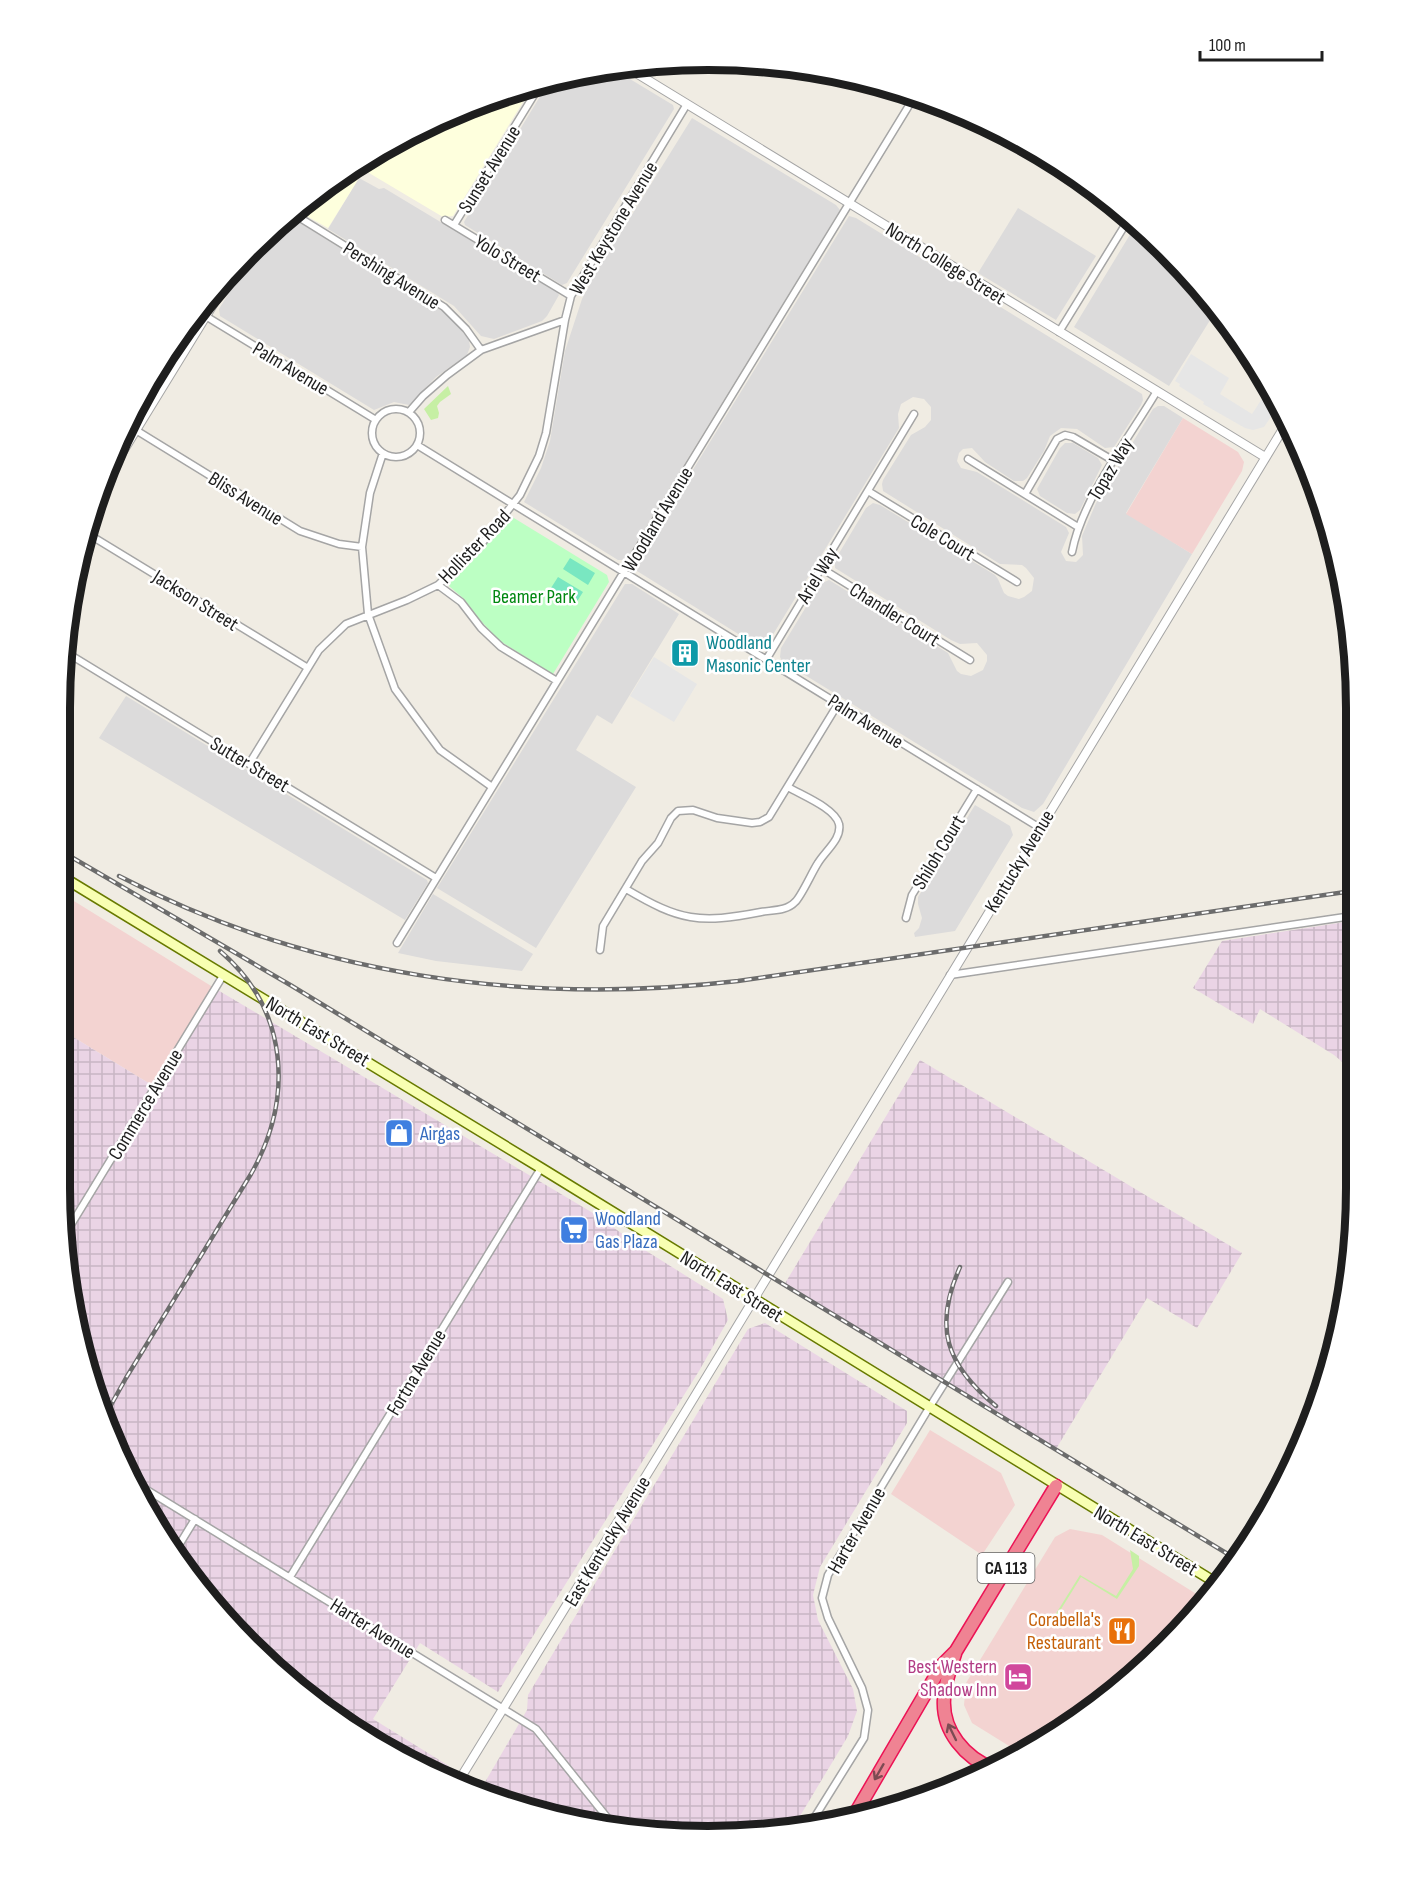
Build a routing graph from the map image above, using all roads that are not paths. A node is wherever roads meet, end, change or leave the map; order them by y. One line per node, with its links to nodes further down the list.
1 (640, 75): 4 (street, North College Street)
2 (534, 95): 8 (street, Sunset Avenue)
3 (910, 103): 5 (street, Woodland Avenue)
4 (687, 104): 5 (street, North College Street); 10 (street, West Keystone Avenue)
5 (850, 203): 13 (street, North College Street); 36 (street, Woodland Avenue)
6 (301, 218): 15 (street, Pershing Avenue)
7 (445, 220): 8 (street, Yolo Street)
8 (454, 225): 10 (street, Yolo Street)
9 (1124, 226): 13 (street)
10 (571, 296): 12 (street, West Keystone Avenue)
11 (206, 316): 19 (street, Palm Avenue)
12 (565, 320): 15 (street, West Keystone Avenue); 30 (street, Hollister Road)
13 (1059, 332): 16 (street, North College Street)
14 (188, 339): 20 (street)
15 (481, 350): 17 (street, West Keystone Avenue)
16 (1157, 391): 25 (street, North College Street); 27 (street, Topaz Way)
17 (409, 412): 19 (street); 23 (street)
18 (914, 414): 28 (street, Ariel Way)
19 (376, 420): 24 (street)
20 (136, 430): 22 (street); 33 (street, Bliss Avenue)
21 (1282, 430): 25 (street, Kentucky Avenue)
22 (129, 441)
23 (417, 445): 24 (street); 30 (street, Palm Avenue)
24 (383, 453): 33 (street)
25 (1265, 457): 50 (street, Kentucky Avenue)
26 (968, 459): 29 (street)
27 (1114, 461): 29 (street); 31 (street, Topaz Way)
28 (868, 491): 35 (street, Ariel Way); 37 (street, Cole Court)
29 (1025, 494): 31 (street)
30 (513, 505): 36 (street, Palm Avenue); 38 (street, Hollister Road)
31 (1078, 527): 34 (street, Topaz Way)
32 (94, 537): 43 (street, Jackson Street)
33 (362, 547): 39 (street)
34 (1072, 552)
35 (821, 568): 41 (street, Ariel Way); 42 (street, Chandler Court)
36 (624, 572): 41 (street, Palm Avenue); 44 (street, Woodland Avenue)
37 (1017, 582)
38 (438, 585): 39 (street, Hollister Road); 44 (street)
39 (368, 614): 43 (street, Hollister Road); 48 (street)
40 (73, 656): 46 (street, Sutter Street)
41 (766, 660): 45 (street, Palm Avenue)
42 (970, 660)
43 (308, 668): 46 (street, Hollister Road)
44 (557, 681): 48 (street, Woodland Avenue)
45 (838, 704): 47 (street); 49 (street, Palm Avenue)
46 (249, 764): 51 (street, Sutter Street)
47 (788, 787): 53 (street); 53 (street)
48 (492, 788): 51 (street, Woodland Avenue)
49 (977, 789): 50 (street, Palm Avenue); 55 (street, Shiloh Court)
50 (1040, 828): 59 (street, Kentucky Avenue)
51 (436, 878): 56 (street, Woodland Avenue)
52 (70, 881): 58 (main road, North East Street)
53 (626, 889): 57 (street)
54 (1346, 917): 59 (street)
55 (906, 918)
56 (397, 943)
57 (600, 950)
58 (224, 974): 60 (main road, North East Street); 61 (street, Commerce Avenue)
59 (950, 975): 63 (street, Kentucky Avenue)
60 (541, 1168): 63 (main road, North East Street); 69 (street, Fortna Avenue)
61 (72, 1224)
62 (1008, 1282): 64 (street, Harter Avenue)
63 (753, 1299): 64 (main road, North East Street); 72 (street, East Kentucky Avenue)
64 (929, 1408): 65 (main road, North East Street); 76 (street, Harter Avenue)
65 (1056, 1486): 70 (main road, North East Street); 71 (highway, CA 113)
66 (147, 1490): 67 (street, Harter Avenue)
67 (195, 1519): 68 (street); 69 (street, Harter Avenue)
68 (180, 1544)
69 (290, 1577): 72 (street, Harter Avenue)
70 (1211, 1580)
71 (956, 1651): 73 (highway, one-way to 71); 75 (highway, CA 113, one-way to 75)
72 (504, 1708): 74 (street, East Kentucky Avenue); 77 (street, Harter Avenue)
73 (981, 1764)
74 (462, 1776)
75 (859, 1807)
76 (815, 1816)
77 (607, 1817)

